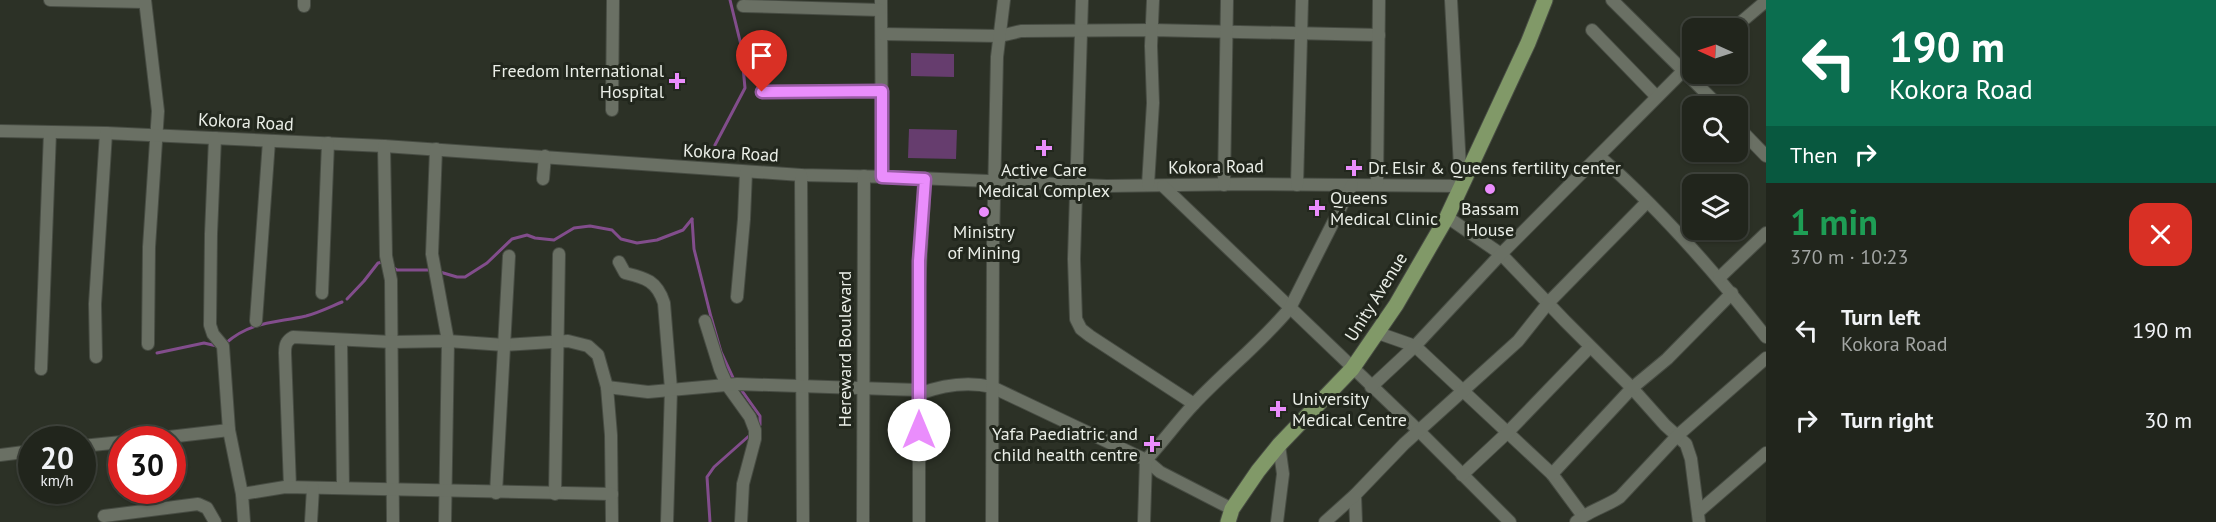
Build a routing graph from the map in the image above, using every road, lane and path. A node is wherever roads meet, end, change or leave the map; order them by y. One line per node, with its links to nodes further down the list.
1 (50, 0): 12 (street)
2 (613, 0): 32 (street)
3 (1004, 0): 24 (street)
4 (1082, 0): 20 (street)
5 (1154, 0): 17 (street)
6 (1227, 0): 19 (street)
7 (1302, 0): 21 (street)
8 (1378, 0): 23 (street)
9 (1451, 0): 60 (street)
10 (1545, 0): 60 (main road, Unity Avenue)
11 (1612, 0): 25 (street)
12 (145, 1): 36 (street)
13 (1766, 1): 16 (street)
14 (881, 5): 15 (street); 22 (street)
15 (743, 6)
16 (1746, 18)
17 (1152, 30): 19 (street); 20 (street); 54 (street)
18 (1592, 30): 30 (street)
19 (1226, 31): 21 (street); 55 (street)
20 (1081, 32): 24 (street); 53 (street)
21 (1302, 32): 23 (street); 56 (street)
22 (882, 34): 24 (street); 28 (street)
23 (1379, 35): 58 (street)
24 (1000, 36): 52 (street)
25 (1682, 60)
26 (1682, 71): 30 (street)
27 (1702, 84): 31 (street)
28 (882, 91): 29 (street); 49 (street)
29 (762, 92)
30 (1656, 96): 44 (street)
31 (1711, 96)
32 (612, 110)
33 (0, 132): 34 (street, Kokora Road)
34 (50, 132): 35 (street, Kokora Road); 88 (street)
35 (106, 133): 36 (street, Kokora Road); 86 (street)
36 (158, 136): 38 (street, Kokora Road); 82 (street)
37 (1748, 137): 45 (street)
38 (215, 138): 39 (street, Kokora Road); 101 (street)
39 (269, 141): 40 (street, Kokora Road); 74 (street)
40 (328, 143): 41 (street, Kokora Road); 69 (street)
41 (384, 146): 42 (street, Kokora Road); 81 (street)
42 (436, 149): 43 (street, Kokora Road); 79 (street)
43 (545, 156): 46 (street, Kokora Road); 50 (street)
44 (1599, 156): 61 (street); 65 (street)
45 (1766, 156)
46 (746, 172): 47 (street, Kokora Road); 71 (street)
47 (801, 175): 48 (street, Kokora Road); 92 (street)
48 (864, 177): 49 (street, Kokora Road); 95 (street, Hereward Boulevard)
49 (882, 177): 51 (street, Kokora Road)
50 (543, 179)
51 (925, 179): 52 (street, Kokora Road); 99 (street)
52 (996, 181): 53 (street, Kokora Road); 93 (street)
53 (1076, 185): 54 (street, Kokora Road); 100 (street)
54 (1148, 185): 59 (street, Kokora Road)
55 (1224, 185): 56 (street, Kokora Road); 59 (street, Kokora Road)
56 (1297, 185): 57 (street, Kokora Road)
57 (1352, 185): 58 (street, Kokora Road); 73 (street)
58 (1377, 185): 60 (street, Kokora Road)
59 (1163, 186): 73 (street)
60 (1461, 186): 62 (main road, Unity Avenue)
61 (1647, 202): 68 (street); 72 (street)
62 (1448, 217): 65 (street); 76 (main road, Unity Avenue)
63 (1766, 233): 68 (street)
64 (558, 254): 80 (street)
65 (1501, 254): 72 (street); 84 (street)
66 (509, 256): 83 (street)
67 (619, 262): 97 (street)
68 (1719, 278): 70 (street)
69 (322, 293)
70 (1732, 293): 77 (street); 96 (street)
71 (737, 297)
72 (1549, 302): 85 (street); 98 (street)
73 (1290, 308): 89 (street); 100 (street)
74 (256, 321)
75 (705, 321): 90 (street)
76 (1378, 333): 84 (street); 89 (main road, Unity Avenue)
77 (1766, 337)
78 (340, 340): 81 (street); 113 (street); 115 (street)
79 (448, 341): 81 (street); 83 (street); 117 (street)
80 (556, 341): 83 (street); 91 (street); 120 (street)
81 (392, 342): 116 (street)
82 (148, 344)
83 (504, 345): 118 (street)
84 (1415, 346): 94 (street); 98 (street)
85 (1590, 347): 96 (street); 103 (street)
86 (96, 357)
87 (1766, 358): 105 (street)
88 (41, 369)
89 (1352, 369): 94 (street); 106 (main road, Unity Avenue)
90 (727, 385): 92 (street); 97 (street); 136 (street)
91 (607, 387): 97 (street); 121 (street)
92 (802, 387): 95 (street); 137 (street)
93 (992, 387): 99 (street); 110 (street); 140 (street)
94 (1371, 387): 102 (street)
95 (862, 388): 99 (street); 138 (street, Hereward Boulevard)
96 (1632, 388): 105 (street); 111 (street)
97 (670, 389): 135 (street)
98 (1462, 390): 102 (street); 103 (street)
99 (919, 392): 139 (street)
100 (1194, 404): 110 (street)
101 (229, 430): 104 (street); 119 (street)
102 (1419, 431): 112 (street); 122 (street)
103 (1508, 432): 111 (street); 112 (street)
104 (186, 435)
105 (1677, 436): 126 (street); 127 (street)
106 (1279, 445): 123 (main road, Unity Avenue); 142 (street)
107 (18, 453): 109 (street)
108 (1766, 453): 126 (street)
109 (0, 455)
110 (1146, 460): 123 (street); 141 (street)
111 (1552, 474): 127 (street)
112 (1462, 475): 128 (street)
113 (290, 487): 114 (street); 119 (street)
114 (312, 488): 115 (street); 131 (street)
115 (343, 488): 116 (street)
116 (393, 490): 117 (street); 132 (street)
117 (447, 492): 118 (street); 133 (street)
118 (496, 493): 120 (street)
119 (242, 494): 130 (street)
120 (555, 494): 121 (street)
121 (612, 494): 134 (street)
122 (1355, 495): 143 (street); 144 (street)
123 (1230, 515)
124 (104, 516): 125 (street)
125 (145, 516): 129 (street)
126 (1698, 517)
127 (1580, 519)
128 (1504, 520)
129 (215, 522)
130 (244, 522)
131 (311, 522)
132 (393, 522)
133 (445, 522)
134 (612, 522)
135 (667, 522)
136 (741, 522)
137 (802, 522)
138 (863, 522)
139 (919, 522)
140 (992, 522)
141 (1144, 522)
142 (1277, 522)
143 (1325, 522)
144 (1356, 522)

